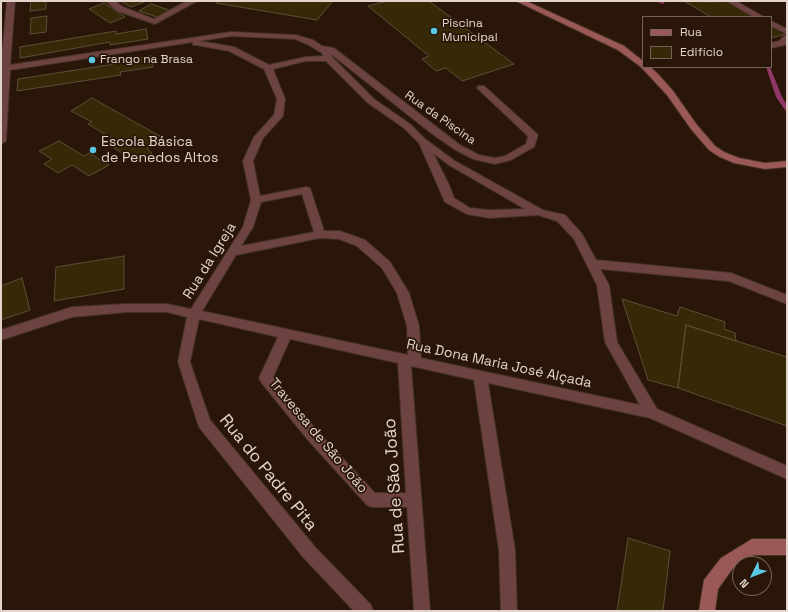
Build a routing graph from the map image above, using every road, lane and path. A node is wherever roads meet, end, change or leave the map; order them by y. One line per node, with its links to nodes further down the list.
1 (11, 1): 15 (street)
2 (110, 1): 3 (street)
3 (193, 1)
4 (520, 1): 14 (main road)
5 (730, 1): 6 (street)
6 (758, 16)
7 (772, 24): 8 (street)
8 (787, 32)
9 (787, 38): 11 (street)
10 (173, 42): 12 (street); 15 (street); 16 (street)
11 (772, 46)
12 (317, 47): 13 (street); 18 (street, Rua da Piscina)
13 (328, 58): 16 (street); 21 (street)
14 (642, 64)
15 (4, 68): 19 (street)
16 (268, 68): 23 (street, Rua da Igreja)
17 (646, 68): 22 (main road)
18 (481, 88)
19 (2, 109): 20 (street)
20 (1, 141)
21 (422, 141): 24 (street); 24 (street)
22 (787, 164)
23 (256, 200): 25 (street); 26 (street, Rua da Igreja)
24 (539, 212): 27 (street)
25 (320, 234): 26 (street, Rua de São João); 32 (street, Rua de São João)
26 (233, 252): 29 (street, Rua da Igreja)
27 (592, 264): 28 (street); 34 (street)
28 (787, 300)
29 (194, 314): 30 (street, Rua Dona Maria José Alçada); 31 (street, Rua Dona Maria José Alçada); 38 (street, Rua do Padre Pita)
30 (286, 334): 32 (street, Rua Dona Maria José Alçada); 36 (street, Travessa de São João)
31 (1, 336)
32 (409, 360): 33 (street, Rua Dona Maria José Alçada); 36 (street, Rua de São João)
33 (480, 376): 34 (street, Rua Dona Maria José Alçada); 40 (street)
34 (652, 413): 35 (street, Rua Dona Maria José Alçada)
35 (787, 473)
36 (414, 500): 39 (street, Rua de São João)
37 (787, 547): 41 (main road)
38 (365, 611)
39 (422, 611)
40 (509, 611)
41 (707, 611)

